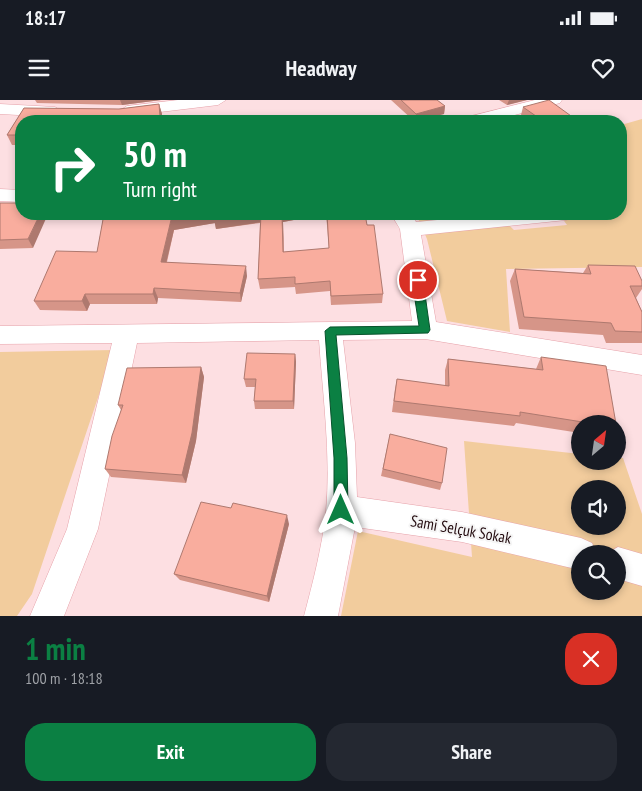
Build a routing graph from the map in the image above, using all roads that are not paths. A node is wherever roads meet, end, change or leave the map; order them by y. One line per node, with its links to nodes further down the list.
1 (218, 100): 5 (street)
2 (554, 100): 6 (street)
3 (0, 109): 4 (street)
4 (69, 112)
5 (113, 112)
6 (497, 115)
7 (0, 196): 8 (street)
8 (15, 196)
9 (446, 220): 10 (street)
10 (406, 222): 11 (street)
11 (425, 330): 12 (street); 15 (street)
12 (330, 331): 13 (street); 16 (street)
13 (127, 333): 14 (street); 20 (street)
14 (0, 335)
15 (642, 365)
16 (341, 510): 17 (street, Sami Selçuk Sokak); 21 (street)
17 (571, 552)
18 (626, 565): 19 (street)
19 (642, 570)
20 (47, 616)
21 (321, 616)

